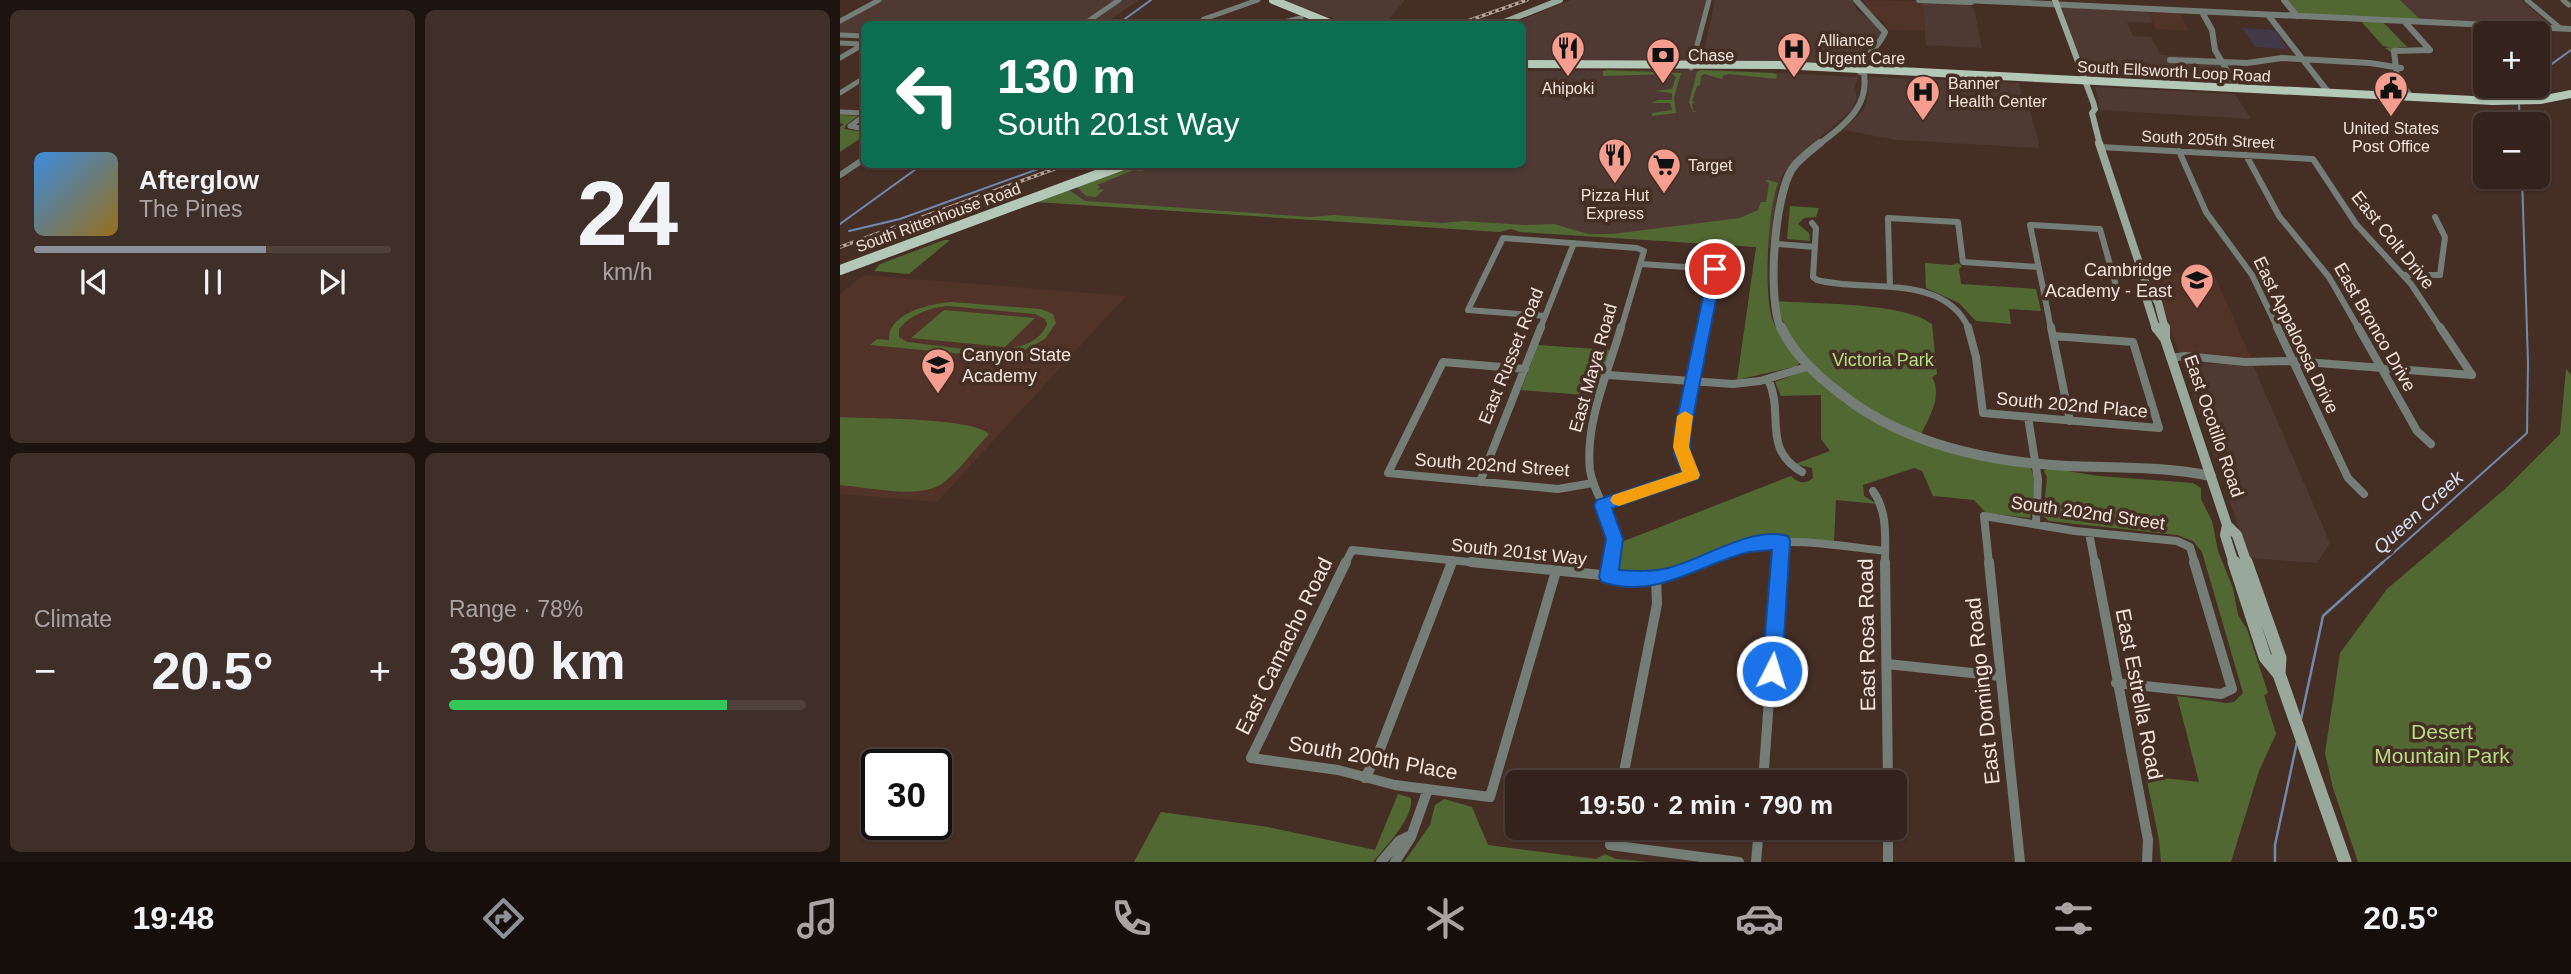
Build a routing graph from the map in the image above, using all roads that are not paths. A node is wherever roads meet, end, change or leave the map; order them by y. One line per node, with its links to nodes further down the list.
1 (872, 0): 22 (street)
2 (879, 0): 22 (street)
3 (1119, 0): 23 (street)
4 (1258, 0): 20 (main road); 24 (street)
5 (1273, 0): 27 (main road)
6 (1560, 0): 28 (main road)
7 (1572, 0): 29 (main road)
8 (1709, 0): 43 (street)
9 (1856, 0): 48 (street)
10 (1919, 0): 16 (street)
11 (1965, 0): 16 (street)
12 (2284, 0): 21 (street)
13 (2521, 0): 31 (street)
14 (2527, 0): 31 (street)
15 (2563, 0): 17 (street)
16 (2052, 2): 18 (street); 50 (main road, East Ocotillo Road)
17 (2569, 5)
18 (2202, 12): 19 (street); 42 (street)
19 (2268, 15): 21 (street); 39 (street)
20 (1290, 16): 25 (street); 26 (main road)
21 (2297, 16): 30 (street)
22 (840, 19)
23 (1088, 21)
24 (1202, 21)
25 (1281, 21)
26 (1309, 21)
27 (1325, 21)
28 (1507, 21)
29 (1520, 21)
30 (2404, 21): 31 (street); 46 (street)
31 (2557, 28): 32 (street)
32 (2571, 29)
33 (840, 35): 34 (street)
34 (861, 36)
35 (840, 43): 36 (street)
36 (861, 44)
37 (861, 46): 38 (street)
38 (840, 58)
39 (2305, 59): 42 (street); 46 (street); 54 (street)
40 (2170, 60): 42 (street)
41 (1610, 62): 43 (main road, South Ellsworth Loop Road); 44 (main road, South Ellsworth Loop Road); 47 (main road)
42 (2221, 62): 51 (street)
43 (1691, 65): 47 (main road, South Ellsworth Loop Road); 48 (main road, South Ellsworth Loop Road)
44 (1526, 67)
45 (1526, 67): 47 (main road, South Ellsworth Loop Road)
46 (2398, 67): 55 (street)
47 (1559, 68)
48 (1862, 72): 50 (main road, South Ellsworth Loop Road); 76 (street)
49 (861, 80): 52 (street)
50 (2082, 82): 51 (main road, South Ellsworth Loop Road); 63 (main road, East Ocotillo Road)
51 (2239, 90): 54 (main road, South Ellsworth Loop Road)
52 (840, 93)
53 (2571, 94): 57 (main road, South Ellsworth Loop Road)
54 (2332, 95): 55 (main road, South Ellsworth Loop Road); 58 (main road, South Ellsworth Loop Road)
55 (2414, 97): 58 (main road, South Ellsworth Loop Road)
56 (2571, 101): 57 (main road, South Ellsworth Loop Road)
57 (2546, 102): 58 (main road, South Ellsworth Loop Road)
58 (2493, 104)
59 (840, 112): 60 (street)
60 (861, 115)
61 (861, 118): 62 (street)
62 (861, 129)
63 (2100, 147): 64 (street, South 205th Street); 88 (main road, East Ocotillo Road)
64 (2179, 151): 65 (street, South 205th Street); 89 (street, East Appaloosa Drive)
65 (2246, 155): 66 (street, South 205th Street); 91 (street, East Bronco Drive)
66 (2313, 159): 83 (street, East Colt Drive)
67 (861, 161): 71 (street)
68 (1102, 168): 72 (main road)
69 (1102, 168): 78 (main road, South Rittenhouse Road)
70 (1115, 168): 72 (main road, South Rittenhouse Road)
71 (840, 175)
72 (1070, 185): 78 (main road, South Rittenhouse Road)
73 (2435, 217): 83 (street)
74 (1812, 223): 77 (street)
75 (1574, 243): 80 (street, East Maya Road); 86 (street, East Russet Road); 86 (street)
76 (1777, 244): 77 (street); 90 (street)
77 (1815, 247): 84 (street)
78 (854, 262): 79 (main road, South Rittenhouse Road); 82 (main road, South Rittenhouse Road)
79 (840, 264)
80 (1641, 264): 93 (street, East Maya Road); 95 (street)
81 (2038, 267): 84 (street); 85 (street); 85 (street)
82 (840, 270)
83 (2404, 275): 91 (street, East Colt Drive)
84 (1890, 287): 96 (street, South 202nd Place)
85 (2042, 288): 87 (street)
86 (1545, 316): 92 (street, East Russet Road)
87 (2053, 337): 97 (street); 97 (street, South 202nd Place)
88 (2171, 358): 89 (street); 101 (main road, East Ocotillo Road)
89 (2293, 361): 91 (street); 105 (street, East Appaloosa Drive)
90 (1810, 366): 94 (street); 99 (street)
91 (2381, 368): 98 (street, East Bronco Drive)
92 (1525, 369): 102 (street, East Russet Road); 102 (street, South 202nd Street)
93 (1608, 375): 95 (street); 103 (street, East Maya Road)
94 (1768, 379): 95 (street); 100 (street)
95 (1692, 382): 106 (street)
96 (2028, 417): 97 (street, South 202nd Place); 99 (street)
97 (2070, 421)
98 (2431, 443)
99 (2036, 462): 101 (street); 108 (street)
100 (1802, 472)
101 (2211, 476): 137 (main road, East Ocotillo Road)
102 (1480, 482): 103 (street, South 202nd Street)
103 (1593, 484): 106 (street, East Maya Road)
104 (1873, 491): 112 (street, East Rosa Road)
105 (2364, 494)
106 (1603, 505): 115 (street, East Maya Road)
107 (1984, 516): 108 (street, South 202nd Street); 118 (street, East Domingo Road)
108 (2036, 523): 109 (street, South 202nd Street)
109 (2089, 533): 119 (street, East Estrella Road); 119 (street, South 202nd Street)
110 (1782, 541): 112 (street, South 201st Way); 116 (street, South 201st Way); 122 (street)
111 (1352, 550): 113 (street, South 201st Way); 120 (street, East Camacho Road)
112 (1885, 551): 117 (street, East Rosa Road)
113 (1453, 560): 114 (street, South 201st Way); 124 (street)
114 (1556, 571): 115 (street, South 201st Way); 125 (street, South 200th Place)
115 (1609, 577): 116 (street, South 201st Way)
116 (1656, 578): 121 (street)
117 (1887, 664): 118 (street); 123 (street, East Rosa Road)
118 (2000, 676): 135 (street, East Domingo Road)
119 (2116, 682): 136 (street, East Estrella Road)
120 (1251, 758): 124 (street, South 200th Place)
121 (1624, 770)
122 (1764, 770)
123 (1888, 770)
124 (1365, 778): 125 (street, South 200th Place)
125 (1428, 789): 126 (street)
126 (1409, 836): 130 (street); 131 (street)
127 (1611, 840): 132 (street)
128 (1758, 840): 133 (street)
129 (1888, 840): 134 (street)
130 (1381, 862)
131 (1395, 862)
132 (1739, 862)
133 (1756, 862)
134 (1888, 862)
135 (2020, 862)
136 (2147, 862)
137 (2345, 862)

